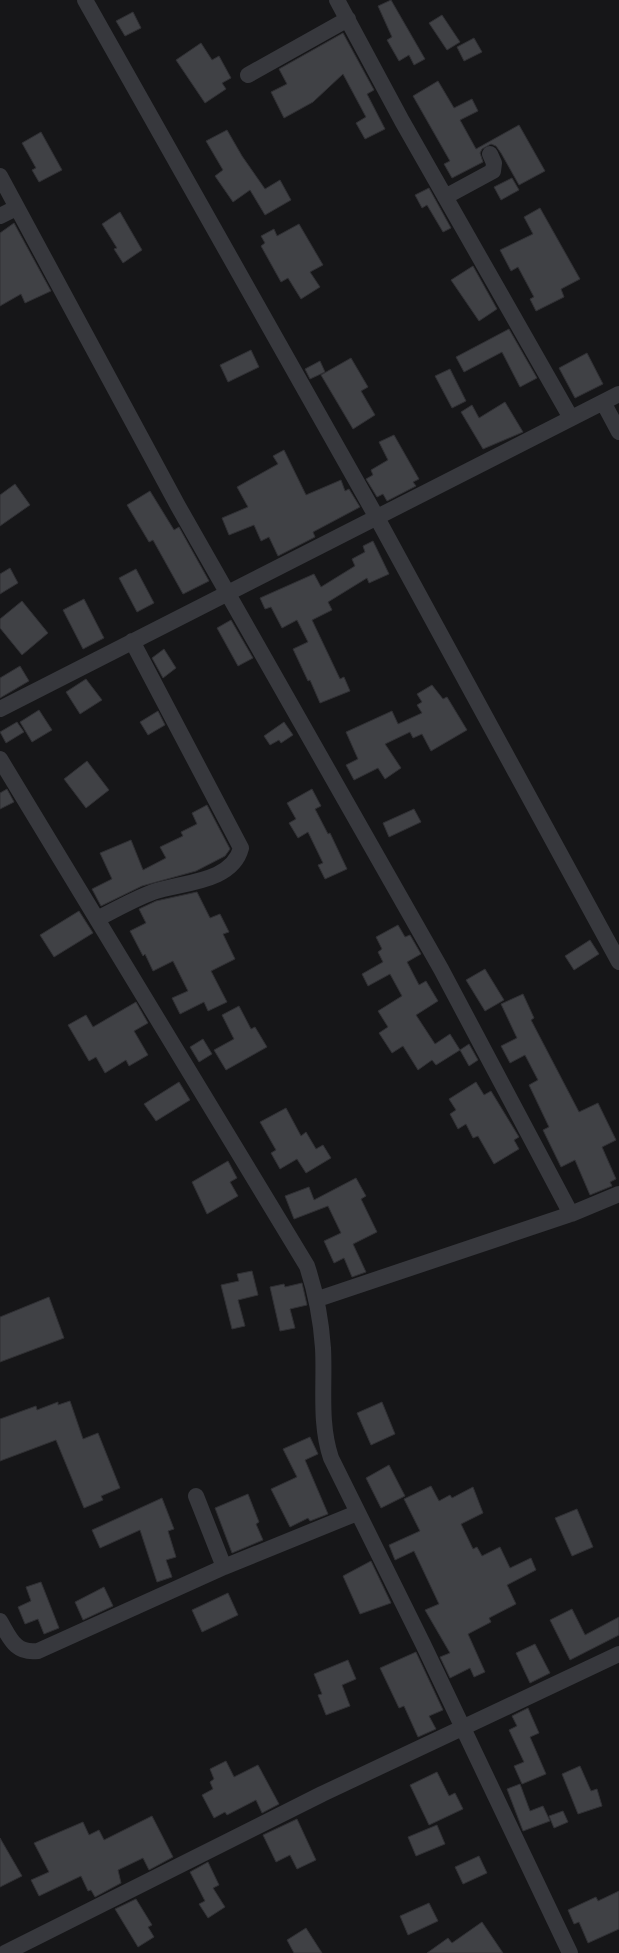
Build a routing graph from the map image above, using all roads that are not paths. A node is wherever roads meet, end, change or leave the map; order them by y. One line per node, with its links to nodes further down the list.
1 (85, 0): 14 (street)
2 (337, 0): 3 (street)
3 (348, 19): 4 (street); 7 (street)
4 (248, 75)
5 (490, 154): 7 (street)
6 (0, 176): 8 (street)
7 (445, 197): 12 (street)
8 (16, 208): 9 (street); 15 (street)
9 (0, 216)
10 (619, 394): 11 (street)
11 (603, 402): 12 (street); 13 (street)
12 (571, 418): 14 (street)
13 (619, 432)
14 (376, 516): 15 (street); 20 (street)
15 (228, 591): 16 (street); 22 (street)
16 (132, 641): 17 (street); 19 (street)
17 (0, 709)
18 (0, 759): 19 (street)
19 (97, 919): 23 (street)
20 (619, 962)
21 (619, 1194): 22 (street)
22 (571, 1214): 23 (street)
23 (318, 1299): 25 (street)
24 (196, 1496): 26 (street)
25 (356, 1513): 26 (street); 29 (street)
26 (224, 1567): 27 (street)
27 (0, 1621)
28 (619, 1654): 29 (street)
29 (462, 1726): 30 (street); 31 (street)
30 (5, 1953)
31 (570, 1953)

